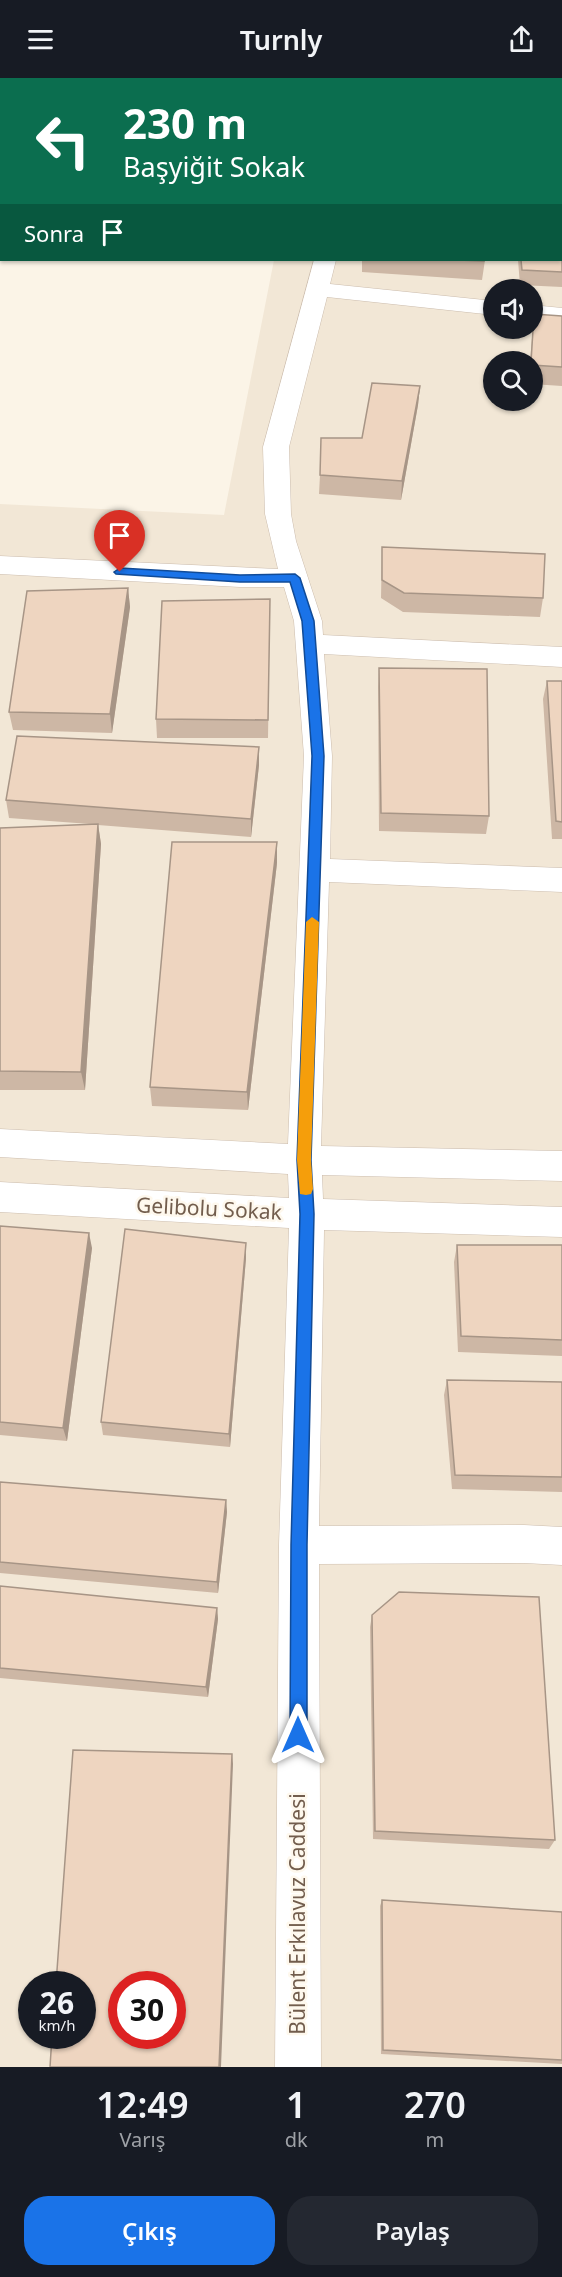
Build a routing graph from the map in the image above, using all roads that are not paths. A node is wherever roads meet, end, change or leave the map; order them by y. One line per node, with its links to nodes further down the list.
1 (321, 274): 2 (street); 6 (street, Bülent Erkılavuz Caddesi)
2 (483, 306)
3 (543, 313): 4 (street)
4 (562, 315)
5 (0, 565): 6 (street)
6 (295, 578): 7 (street, Bülent Erkılavuz Caddesi)
7 (310, 644): 8 (street); 9 (street, Bülent Erkılavuz Caddesi)
8 (562, 657)
9 (314, 870): 10 (street); 12 (street, Bülent Erkılavuz Caddesi)
10 (562, 880)
11 (0, 1143): 12 (street)
12 (304, 1160): 13 (street); 15 (street, Bülent Erkılavuz Caddesi)
13 (562, 1166)
14 (0, 1197): 15 (street, Gelibolu Sokak)
15 (307, 1214): 16 (street, Gelibolu Sokak); 17 (street, Bülent Erkılavuz Caddesi)
16 (562, 1222)
17 (299, 1545): 18 (street); 19 (street, Bülent Erkılavuz Caddesi)
18 (562, 1546)
19 (298, 2067)

